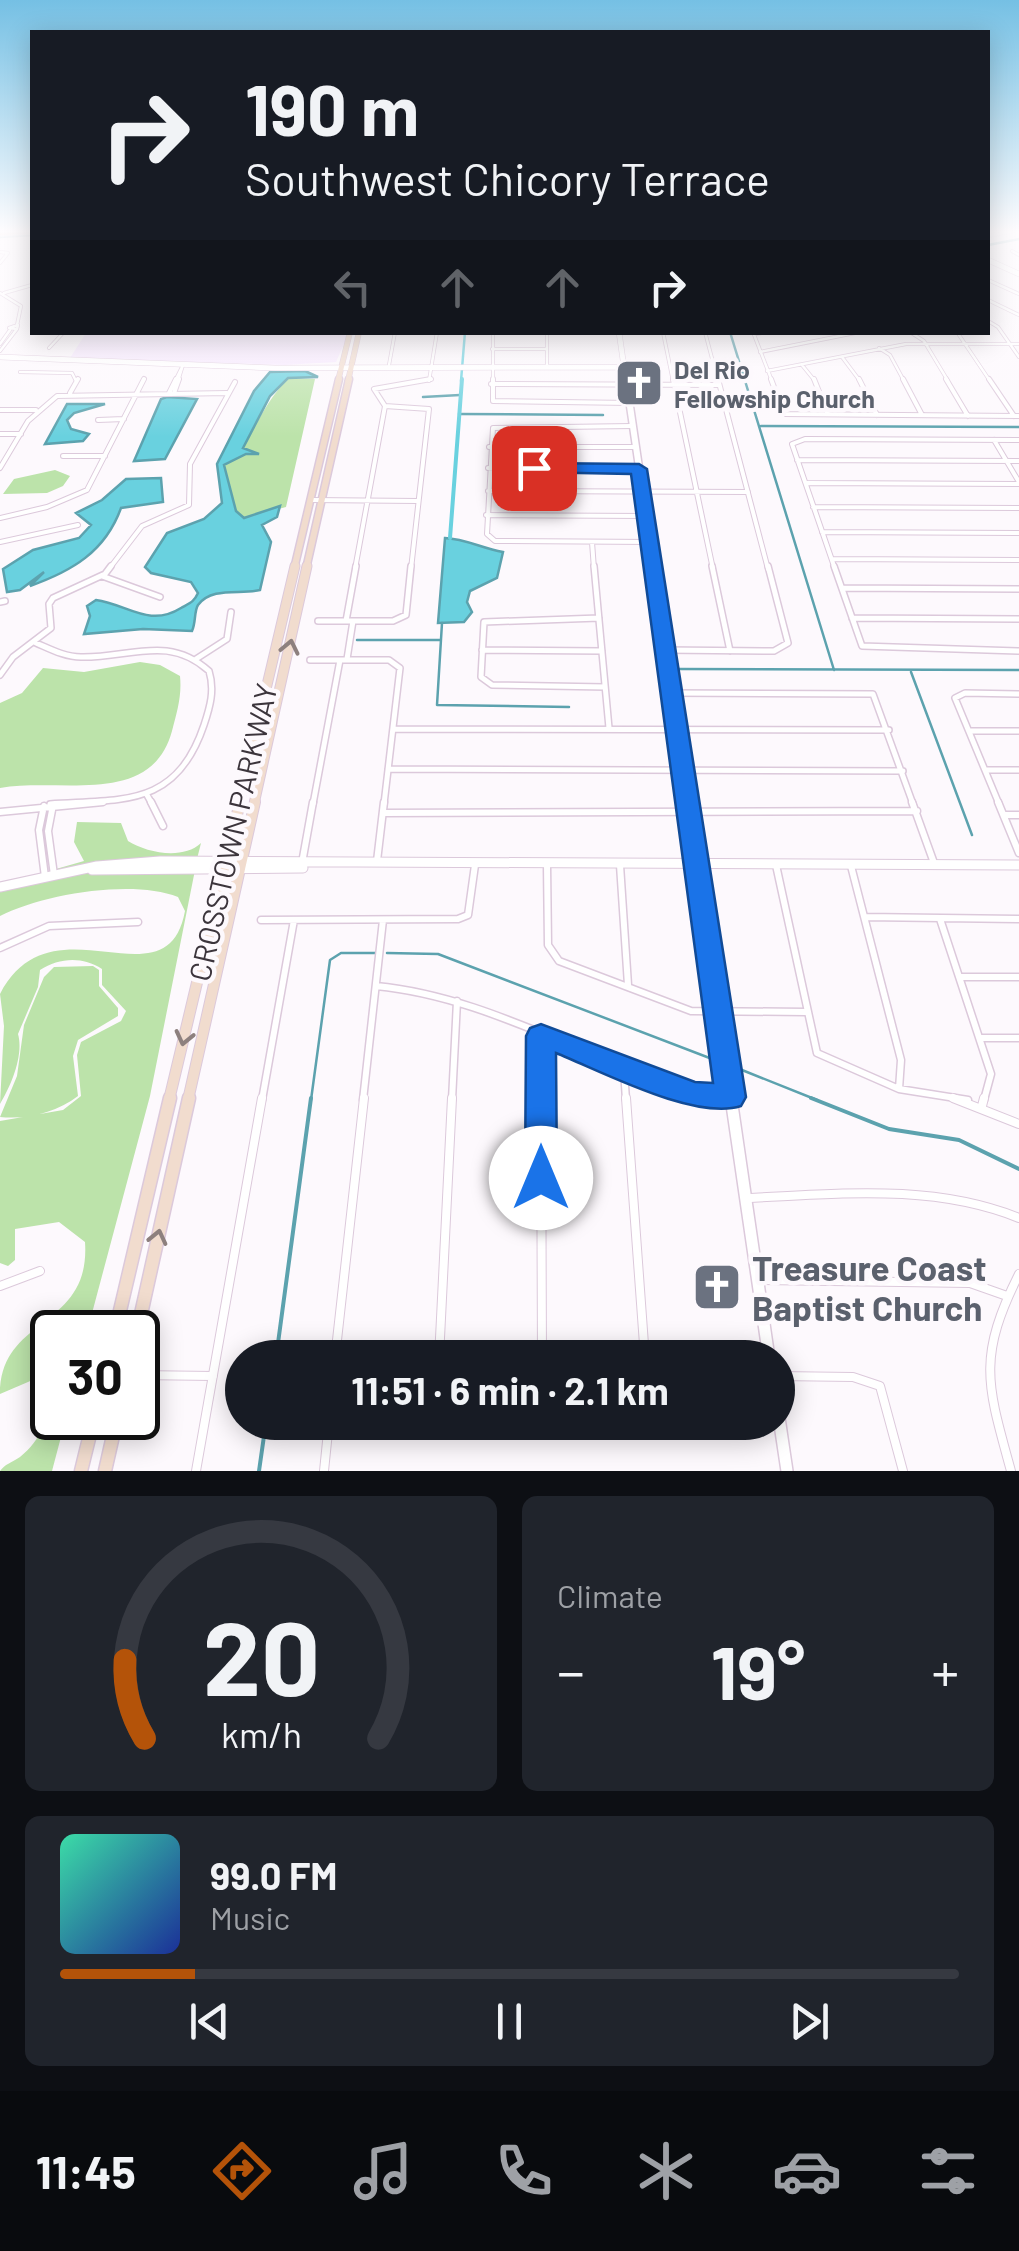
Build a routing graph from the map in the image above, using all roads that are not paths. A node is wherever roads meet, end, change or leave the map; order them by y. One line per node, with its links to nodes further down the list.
1 (11, 300): 6 (street)
2 (990, 301): 3 (street)
3 (1019, 315)
4 (990, 324): 26 (street)
5 (0, 327): 7 (street)
6 (18, 327): 7 (street); 8 (street); 23 (street)
7 (10, 328): 23 (street)
8 (30, 328)
9 (61, 335): 28 (street)
10 (350, 335): 39 (main road, CROSSTOWN PARKWAY)
11 (359, 335): 39 (main road, CROSSTOWN PARKWAY)
12 (395, 335): 37 (street)
13 (436, 335): 40 (street)
14 (492, 335): 29 (street)
15 (545, 335): 31 (street)
16 (623, 335): 43 (street)
17 (663, 335): 50 (street)
18 (705, 335): 51 (street)
19 (755, 335): 32 (street)
20 (845, 335): 32 (street)
21 (914, 335): 24 (street)
22 (960, 335): 25 (street)
23 (4, 341): 33 (street)
24 (926, 344): 25 (street); 30 (street); 63 (street)
25 (968, 344): 26 (street); 64 (street)
26 (1010, 344): 27 (street); 35 (street)
27 (1019, 344)
28 (49, 348)
29 (492, 348): 31 (street); 41 (street)
30 (880, 348): 34 (street); 61 (street)
31 (547, 349): 42 (street)
32 (760, 352): 44 (street)
33 (0, 354): 36 (street)
34 (842, 357): 38 (street); 60 (street)
35 (1019, 357)
36 (182, 365): 39 (street); 54 (street)
37 (390, 365): 39 (street); 40 (street)
38 (802, 365): 44 (street); 62 (street)
39 (346, 366): 40 (street); 89 (main road, CROSSTOWN PARKWAY)
40 (433, 366): 41 (street); 57 (street)
41 (492, 366): 42 (street); 48 (street)
42 (547, 366): 43 (street)
43 (624, 367): 49 (street)
44 (767, 371): 62 (street)
45 (20, 372): 52 (street)
46 (144, 378): 53 (street)
47 (235, 382): 55 (street)
48 (491, 384): 49 (street); 56 (street)
49 (627, 384): 50 (street); 56 (street)
50 (675, 385): 51 (street); 86 (street)
51 (718, 385): 88 (street)
52 (70, 393): 53 (street); 59 (street)
53 (138, 393): 54 (street); 65 (street)
54 (171, 393): 55 (street)
55 (227, 393): 105 (street)
56 (630, 404): 67 (street)
57 (384, 406): 90 (street); 91 (street)
58 (0, 410): 59 (street)
59 (36, 410): 69 (street)
60 (876, 415): 61 (street); 62 (street)
61 (922, 415): 63 (street)
62 (829, 416)
63 (968, 416): 64 (street)
64 (1017, 416)
65 (124, 419): 66 (street); 76 (street)
66 (98, 420)
67 (632, 426): 72 (street); 73 (street)
68 (0, 434): 69 (street)
69 (21, 434): 74 (street)
70 (994, 440): 71 (street); 77 (street); 78 (street)
71 (1019, 440)
72 (489, 447): 73 (street); 81 (street)
73 (635, 447): 82 (street)
74 (4, 456): 80 (street)
75 (63, 456): 76 (street)
76 (106, 456): 96 (street)
77 (797, 460): 78 (street); 84 (street)
78 (1006, 461): 79 (street); 83 (street)
79 (1019, 461)
80 (0, 468)
81 (488, 468): 82 (street); 85 (street)
82 (639, 469): 87 (street)
83 (1019, 483): 84 (street)
84 (806, 484): 92 (street)
85 (488, 491): 87 (street); 94 (street)
86 (696, 491): 87 (street); 88 (street); 119 (street)
87 (643, 492): 95 (street)
88 (748, 492): 119 (street)
89 (316, 500): 90 (street); 152 (main road, CROSSTOWN PARKWAY); 153 (main road, CROSSTOWN PARKWAY, one-way to 89)
90 (368, 500): 91 (street); 114 (street)
91 (418, 500): 115 (street)
92 (814, 507): 93 (street); 98 (street)
93 (1019, 508)
94 (486, 515): 95 (street); 101 (street)
95 (646, 516): 102 (street)
96 (0, 518)
97 (78, 525): 100 (street)
98 (822, 532): 99 (street); 103 (street)
99 (1019, 533)
100 (0, 542)
101 (592, 542): 102 (street); 110 (street)
102 (650, 542): 118 (street)
103 (832, 559): 104 (street); 106 (street)
104 (1019, 560)
105 (102, 576): 108 (street); 116 (street)
106 (842, 588): 107 (street); 111 (street)
107 (1019, 589)
108 (160, 596)
109 (231, 612): 122 (street)
110 (598, 618): 117 (street); 120 (street)
111 (852, 618): 112 (street); 121 (street)
112 (1019, 619)
113 (318, 621): 114 (street)
114 (346, 621): 115 (street)
115 (354, 621): 124 (street)
116 (36, 643): 122 (street); 125 (street)
117 (482, 650): 120 (street); 126 (street)
118 (665, 650): 119 (street); 127 (street)
119 (730, 650)
120 (602, 651): 126 (street)
121 (1019, 651)
122 (196, 659): 140 (street)
123 (310, 660): 124 (street)
124 (343, 660): 129 (street); 150 (street)
125 (0, 676)
126 (605, 687): 130 (street)
127 (672, 693): 131 (street); 132 (street)
128 (1019, 694): 133 (street)
129 (393, 729): 130 (street); 135 (street)
130 (609, 729): 131 (street)
131 (677, 730): 132 (street); 136 (street)
132 (889, 730): 137 (street)
133 (969, 730): 134 (street); 138 (street)
134 (1019, 731)
135 (388, 769): 136 (street); 145 (street)
136 (683, 769): 137 (street); 143 (street)
137 (903, 770): 144 (street)
138 (985, 770): 139 (street); 146 (street)
139 (1019, 770)
140 (147, 795): 141 (street); 148 (street)
141 (48, 806): 142 (street); 162 (street)
142 (0, 812)
143 (690, 812): 144 (street); 145 (street); 155 (street)
144 (916, 812): 161 (street)
145 (383, 813): 151 (street)
146 (1005, 815): 147 (street); 149 (street)
147 (1019, 815)
148 (163, 826)
149 (1019, 853)
150 (302, 863): 151 (street); 153 (street)
151 (377, 864): 153 (street); 154 (street)
152 (225, 865): 153 (street); 162 (street); 194 (main road, CROSSTOWN PARKWAY, one-way to 194)
153 (242, 865): 195 (main road, CROSSTOWN PARKWAY, one-way to 153)
154 (475, 865): 157 (street); 168 (street)
155 (696, 865): 158 (street); 159 (street); 178 (street)
156 (1019, 865): 161 (street)
157 (547, 866): 158 (street); 174 (street)
158 (620, 866): 174 (street)
159 (776, 866): 160 (street); 177 (street)
160 (851, 866): 161 (street); 164 (street)
161 (935, 866)
162 (50, 876): 163 (street)
163 (0, 887)
164 (865, 918): 165 (street); 183 (street)
165 (940, 919): 169 (street); 172 (street)
166 (261, 920): 167 (street)
167 (294, 920): 168 (street); 202 (street)
168 (382, 920): 175 (street)
169 (1019, 920)
170 (138, 922): 171 (street)
171 (0, 948)
172 (960, 977): 173 (street); 180 (street)
173 (1019, 977)
174 (628, 985): 178 (street)
175 (376, 986): 176 (street); 196 (street)
176 (457, 1001): 179 (street); 197 (street)
177 (806, 1012): 178 (street); 183 (street)
178 (718, 1014): 184 (street)
179 (541, 1036): 182 (street); 198 (street)
180 (980, 1038): 181 (street); 185 (street)
181 (1019, 1038)
182 (624, 1070): 184 (street); 199 (street)
183 (898, 1089): 185 (street)
184 (730, 1097): 187 (street)
185 (982, 1106): 186 (street)
186 (1019, 1124)
187 (747, 1198): 188 (street); 191 (street)
188 (1019, 1218)
189 (40, 1270): 192 (street)
190 (1019, 1274): 193 (street)
191 (758, 1280): 193 (street); 200 (street)
192 (0, 1286)
193 (1007, 1296): 214 (street)
194 (119, 1310)
195 (142, 1310)
196 (338, 1340)
197 (440, 1340)
198 (542, 1340)
199 (644, 1340)
200 (766, 1340)
201 (160, 1375): 202 (street)
202 (213, 1376): 210 (street)
203 (795, 1376): 213 (street)
204 (89, 1440): 208 (main road)
205 (112, 1440): 209 (main road)
206 (327, 1440): 211 (street)
207 (782, 1440): 212 (street)
208 (81, 1471)
209 (105, 1471)
210 (196, 1471)
211 (324, 1471)
212 (787, 1471)
213 (903, 1471)
214 (1012, 1471)

